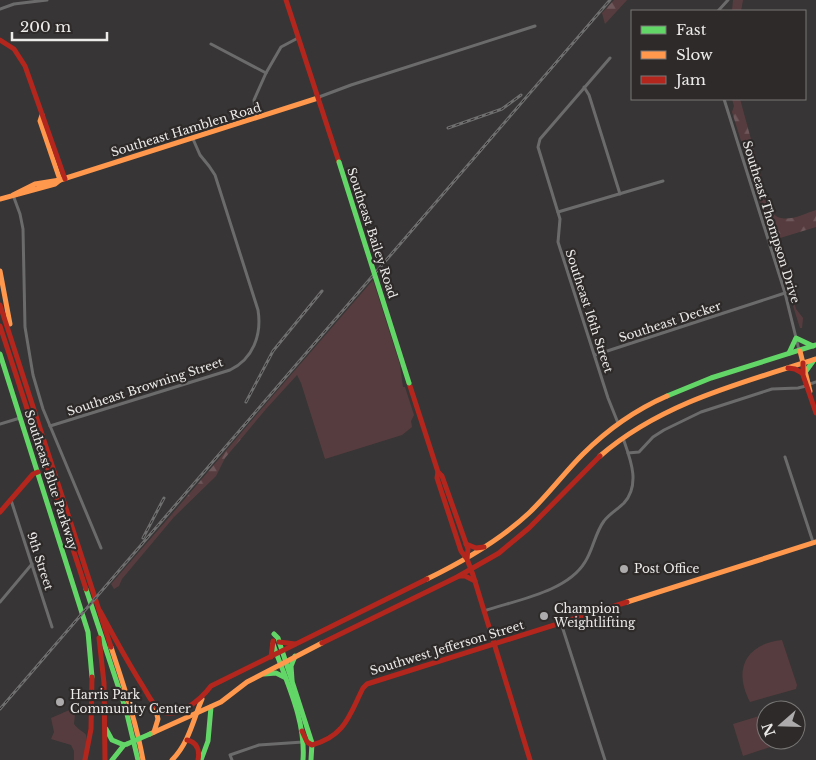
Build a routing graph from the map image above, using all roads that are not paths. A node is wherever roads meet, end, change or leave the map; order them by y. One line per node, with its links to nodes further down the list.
1 (47, 0): 4 (street)
2 (286, 0): 7 (main road, Southeast Bailey Road)
3 (728, 0): 5 (street)
4 (0, 9)
5 (719, 10)
6 (535, 26): 13 (street)
7 (298, 38): 11 (street); 13 (main road, Southeast Bailey Road)
8 (0, 40): 17 (main road)
9 (210, 44): 11 (street)
10 (610, 58): 12 (street)
11 (266, 73): 15 (street)
12 (584, 87): 19 (street); 22 (street, Southeast 16th Street)
13 (318, 98): 15 (main road, Southeast Hamblen Road); 50 (main road, Southeast Bailey Road, bridge)
14 (724, 100): 24 (street, Southeast Thompson Drive)
15 (256, 118): 16 (main road, Southeast Hamblen Road)
16 (193, 139): 17 (main road, Southeast Hamblen Road); 45 (street, Southeast Browning Street)
17 (62, 180): 20 (main road, Southeast Hamblen Road)
18 (663, 181): 19 (street)
19 (620, 194): 22 (street)
20 (13, 195): 21 (main road, Southeast Hamblen Road); 45 (street)
21 (0, 199)
22 (558, 212): 33 (street, Southeast 16th Street)
23 (0, 271): 38 (main road)
24 (785, 293): 28 (street, Southeast Thompson Drive); 33 (street, Southeast Decker)
25 (0, 305): 38 (main road)
26 (0, 326): 36 (main road)
27 (0, 334): 36 (main road)
28 (796, 338): 29 (main road); 30 (street, Southeast Thompson Drive); 32 (main road)
29 (815, 346): 30 (main road)
30 (800, 350): 32 (main road); 35 (main road)
31 (0, 354): 42 (main road, Southeast Blue Parkway)
32 (788, 354): 44 (main road)
33 (595, 355): 44 (street, Southeast 16th Street)
34 (816, 359): 35 (main road); 39 (main road)
35 (803, 363): 37 (main road); 39 (main road)
36 (14, 368): 64 (main road)
37 (787, 368): 39 (main road); 46 (main road)
38 (22, 370): 64 (main road)
39 (804, 372): 40 (main road)
40 (811, 384): 41 (main road); 47 (street)
41 (816, 413)
42 (20, 418): 43 (street); 49 (main road, Southeast Blue Parkway)
43 (0, 424)
44 (618, 424): 55 (main road)
45 (50, 426): 56 (street)
46 (623, 437): 47 (street); 59 (main road)
47 (628, 453): 63 (street)
48 (785, 457): 53 (street)
49 (38, 472): 51 (main road); 87 (main road, Southeast Blue Parkway)
50 (438, 472): 54 (main road, Southeast Bailey Road); 57 (main road, Southeast Bailey Road)
51 (11, 500): 52 (main road); 58 (street, 9th Street)
52 (0, 512)
53 (814, 542): 65 (main road, Southwest Jefferson Street)
54 (466, 544): 55 (main road); 57 (main road, Southeast Bailey Road)
55 (486, 547): 57 (main road)
56 (101, 548)
57 (467, 558): 59 (main road, Southeast Bailey Road); 68 (main road)
58 (32, 564): 62 (street); 66 (street, 9th Street)
59 (471, 570): 60 (main road); 61 (main road, Southeast Bailey Road)
60 (458, 576): 61 (main road); 71 (main road)
61 (475, 581): 63 (main road, Southeast Bailey Road)
62 (0, 602)
63 (483, 611): 69 (main road, Southeast Bailey Road)
64 (98, 613): 77 (main road); 80 (main road); 90 (main road); 91 (main road)
65 (561, 623): 69 (main road, Southwest Jefferson Street); 98 (street)
66 (52, 627)
67 (279, 642): 68 (main road); 70 (main road); 70 (main road)
68 (296, 644): 70 (main road)
69 (493, 644): 86 (main road, Southwest Jefferson Street); 97 (main road, Southeast Bailey Road)
70 (276, 654): 72 (main road); 76 (main road)
71 (296, 656): 72 (main road); 75 (main road)
72 (282, 662): 73 (main road); 74 (main road); 75 (main road)
73 (258, 675): 74 (main road); 78 (main road)
74 (284, 677): 81 (main road)
75 (292, 680): 86 (main road)
76 (204, 695): 77 (main road); 79 (main road)
77 (151, 699): 82 (main road)
78 (211, 707): 79 (main road); 93 (main road)
79 (196, 714): 82 (main road); 83 (main road)
80 (105, 724): 85 (main road); 88 (main road)
81 (302, 731): 84 (main road); 86 (main road)
82 (152, 733): 85 (main road, bridge)
83 (187, 740): 92 (main road); 93 (main road)
84 (304, 742): 94 (street); 95 (main road); 96 (main road)
85 (125, 744): 89 (main road)
86 (312, 744): 96 (main road)
87 (87, 760)
88 (105, 760)
89 (112, 760)
90 (138, 760)
91 (143, 760)
92 (172, 760)
93 (200, 760)
94 (232, 760)
95 (304, 760)
96 (310, 760)
97 (530, 760)
98 (604, 760)

